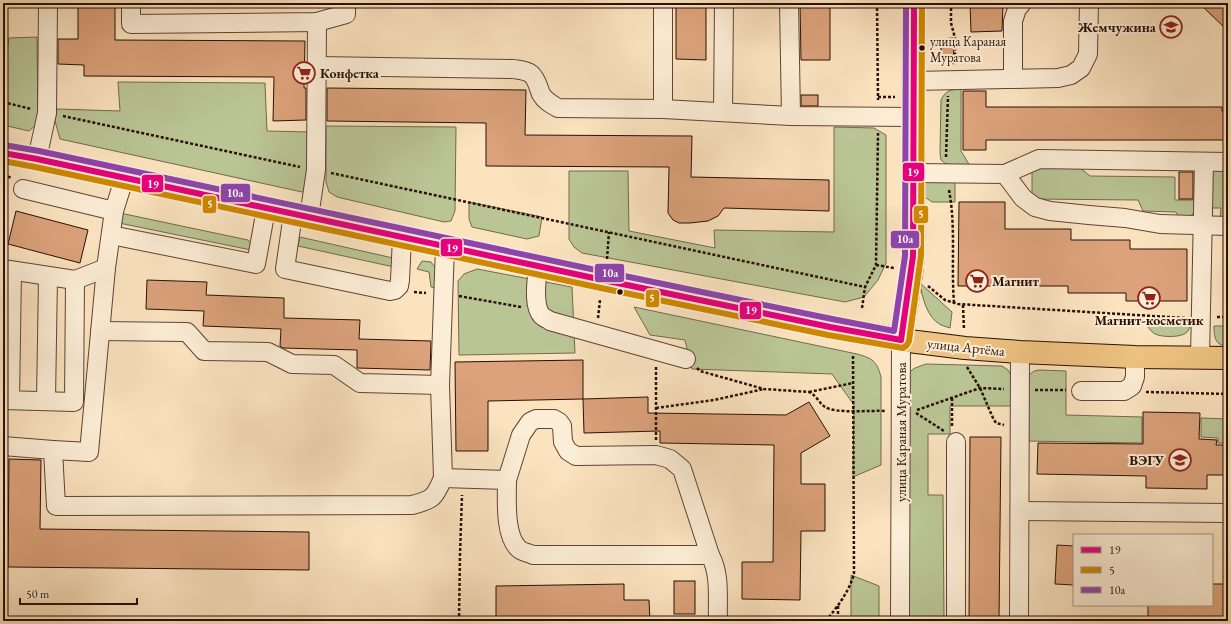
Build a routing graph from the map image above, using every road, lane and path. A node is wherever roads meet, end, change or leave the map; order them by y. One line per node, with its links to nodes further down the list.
1 (48, 3): 21 (street)
2 (131, 3): 11 (street)
3 (346, 3): 11 (street)
4 (663, 3): 19 (street)
5 (724, 3): 20 (street)
6 (789, 3): 22 (street)
7 (914, 3): 14 (main road, улица Караная Муратова)
8 (951, 3): 15 (path)
9 (1022, 3): 13 (street)
10 (1089, 3): 13 (street)
11 (317, 22): 12 (street)
12 (317, 66): 19 (street); 28 (street)
13 (1013, 79): 15 (street)
14 (914, 81): 15 (street); 23 (main road, улица Караная Муратова)
15 (948, 81): 30 (path)
16 (878, 97): 17 (path)
17 (896, 97)
18 (3, 102): 21 (path)
19 (663, 109): 20 (street)
20 (723, 112): 22 (street)
21 (47, 113): 25 (street); 28 (path)
22 (791, 116): 23 (street)
23 (914, 117): 29 (main road, улица Караная Муратова)
24 (3, 153): 25 (main road, улица Артёма)
25 (37, 159): 32 (main road, улица Артёма)
26 (1204, 162): 27 (street); 31 (street); 37 (street)
27 (1228, 162)
28 (316, 170): 36 (street); 39 (path)
29 (914, 173): 30 (street); 47 (main road, улица Караная Муратова)
30 (946, 173): 31 (street); 53 (path)
31 (1005, 174): 37 (street)
32 (124, 178): 34 (main road, улица Артёма); 35 (street)
33 (23, 190): 35 (street)
34 (266, 209): 36 (main road, улица Артёма); 40 (street)
35 (114, 211): 40 (street)
36 (301, 216): 41 (main road, улица Артёма); 51 (street)
37 (1203, 226): 38 (street); 58 (street)
38 (1228, 226)
39 (609, 232): 43 (path); 50 (path)
40 (111, 235): 45 (street)
41 (402, 237): 42 (main road, улица Артёма); 51 (street)
42 (445, 247): 44 (main road, улица Артёма); 52 (street)
43 (607, 259)
44 (538, 266): 56 (street); 61 (main road, улица Артёма)
45 (106, 268): 49 (street); 59 (street)
46 (8, 270): 48 (street); 80 (street)
47 (911, 274): 50 (path); 53 (path); 61 (main road, улица Караная Муратова)
48 (48, 276): 49 (street); 81 (street)
49 (74, 280): 81 (street)
50 (865, 287): 55 (path)
51 (395, 290): 52 (path)
52 (443, 294): 56 (path); 72 (street)
53 (954, 303): 54 (path)
54 (963, 305): 58 (path); 60 (path)
55 (862, 308)
56 (538, 310): 62 (street)
57 (1228, 317): 58 (path)
58 (1200, 318): 66 (street)
59 (100, 331): 72 (street); 88 (street)
60 (964, 336)
61 (901, 340): 63 (main road, улица Артёма); 101 (street, улица Караная Муратова)
62 (656, 350): 68 (street); 82 (path)
63 (1020, 352): 65 (main road, улица Артёма); 85 (street)
64 (853, 354): 71 (path)
65 (1136, 357): 66 (main road, улица Артёма); 77 (street)
66 (1200, 358): 67 (main road, улица Артёма)
67 (1228, 358)
68 (686, 359)
69 (967, 367): 73 (path)
70 (700, 371): 74 (path)
71 (853, 383): 76 (path); 83 (path)
72 (440, 385): 90 (street)
73 (980, 388): 79 (path); 85 (path)
74 (764, 389): 76 (path); 82 (path)
75 (1081, 391): 77 (street)
76 (809, 392): 83 (path)
77 (1124, 392): 78 (path)
78 (1228, 394)
79 (952, 398): 86 (path); 86 (path)
80 (7, 400): 81 (street)
81 (46, 400)
82 (656, 408): 89 (path)
83 (853, 410): 84 (path); 96 (path)
84 (890, 411)
85 (1020, 426): 93 (street)
86 (954, 439): 102 (street)
87 (3, 446): 88 (street)
88 (53, 450): 90 (street)
89 (656, 455): 92 (street); 95 (street)
90 (443, 478): 91 (street)
91 (463, 478): 92 (street); 97 (path)
92 (508, 480): 95 (street)
93 (1020, 511): 94 (street); 103 (street)
94 (1228, 513)
95 (710, 555): 98 (street)
96 (838, 606): 99 (path); 100 (path)
97 (459, 621)
98 (718, 621)
99 (826, 621)
100 (838, 621)
101 (900, 621)
102 (956, 621)
103 (1019, 621)

